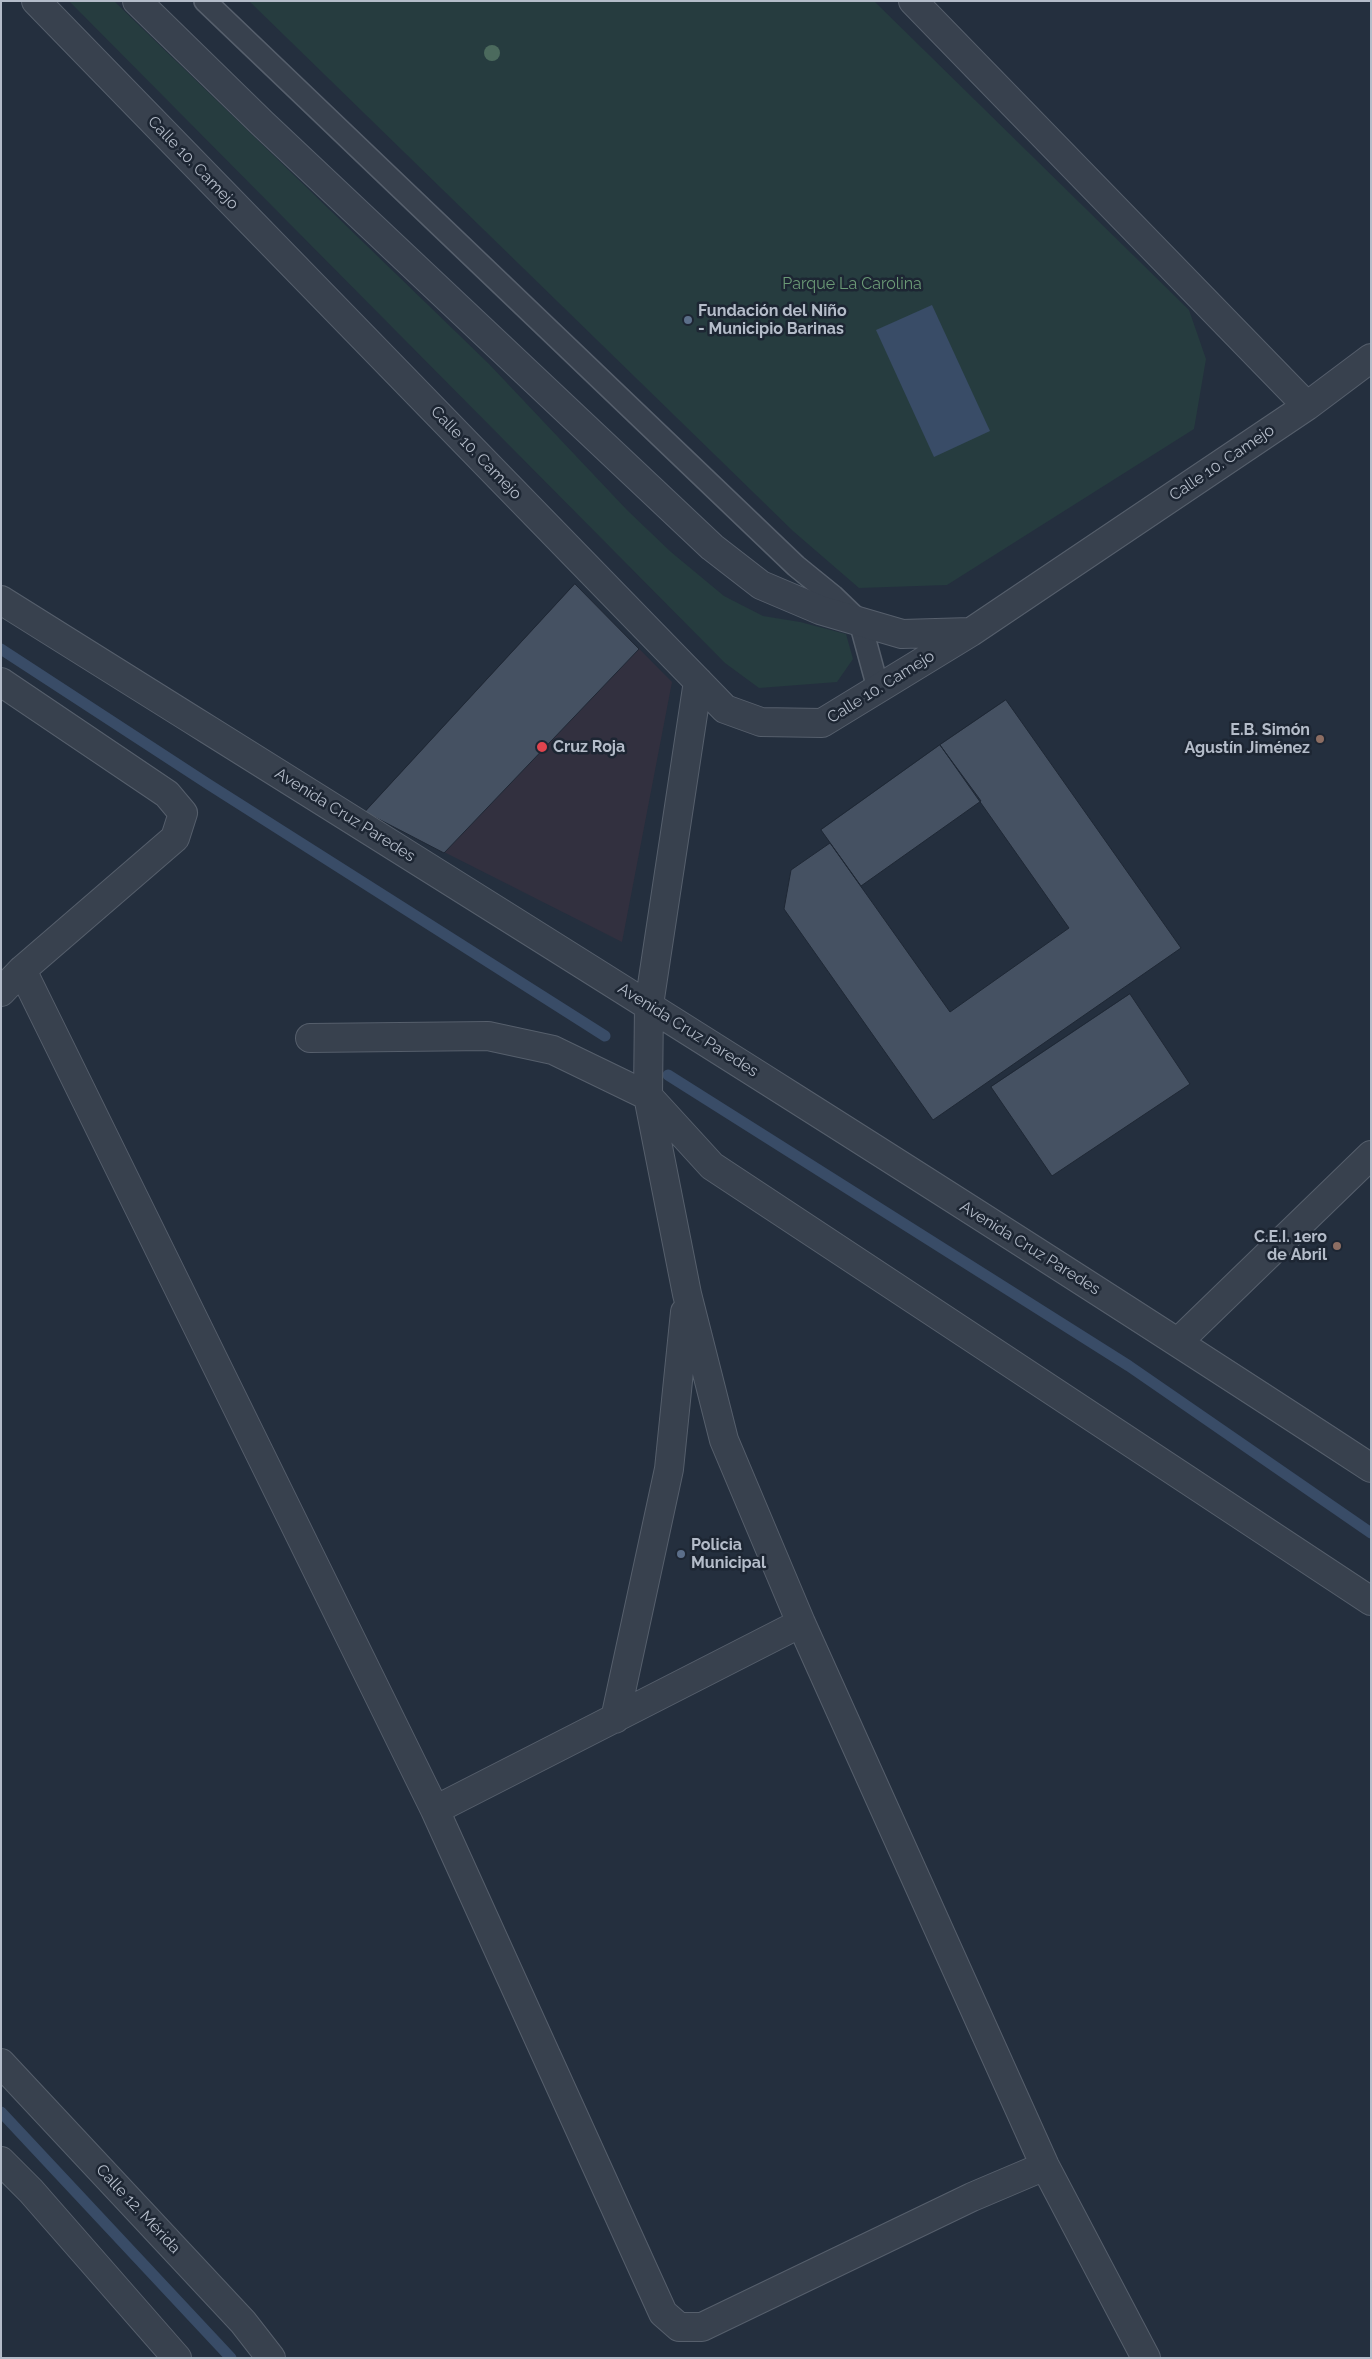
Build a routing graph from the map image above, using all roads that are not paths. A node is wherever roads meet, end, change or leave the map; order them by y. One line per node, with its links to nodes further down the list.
1 (36, 1): 10 (street, Calle 10. Camejo)
2 (137, 1): 8 (street, Calle 10. Camejo)
3 (205, 1): 8 (lane)
4 (913, 1): 6 (street)
5 (1371, 358): 6 (street, Calle 10. Camejo)
6 (1307, 406): 9 (street, Calle 10. Camejo)
7 (1, 600): 15 (street, Avenida Cruz Paredes)
8 (860, 622): 9 (street, Calle 10. Camejo); 12 (lane)
9 (971, 632): 12 (street, Calle 10. Camejo)
10 (698, 681): 12 (street, Calle 10. Camejo); 15 (street)
11 (1, 682): 13 (street)
12 (878, 688)
13 (22, 970): 14 (street); 25 (street)
14 (1, 992)
15 (649, 1006): 17 (street); 20 (street, Avenida Cruz Paredes)
16 (310, 1038): 17 (street)
17 (648, 1096): 19 (street); 22 (street)
18 (1371, 1155): 20 (street)
19 (687, 1294): 23 (street); 24 (street)
20 (1178, 1342): 21 (street, Avenida Cruz Paredes)
21 (1371, 1468)
22 (1371, 1601)
23 (801, 1623): 24 (street); 28 (street)
24 (616, 1719): 25 (street)
25 (435, 1810): 28 (street)
26 (1, 2063): 30 (street, Calle 12. Mérida)
27 (1, 2161): 29 (street)
28 (1045, 2166): 31 (street)
29 (177, 2358)
30 (270, 2358)
31 (1146, 2358)

